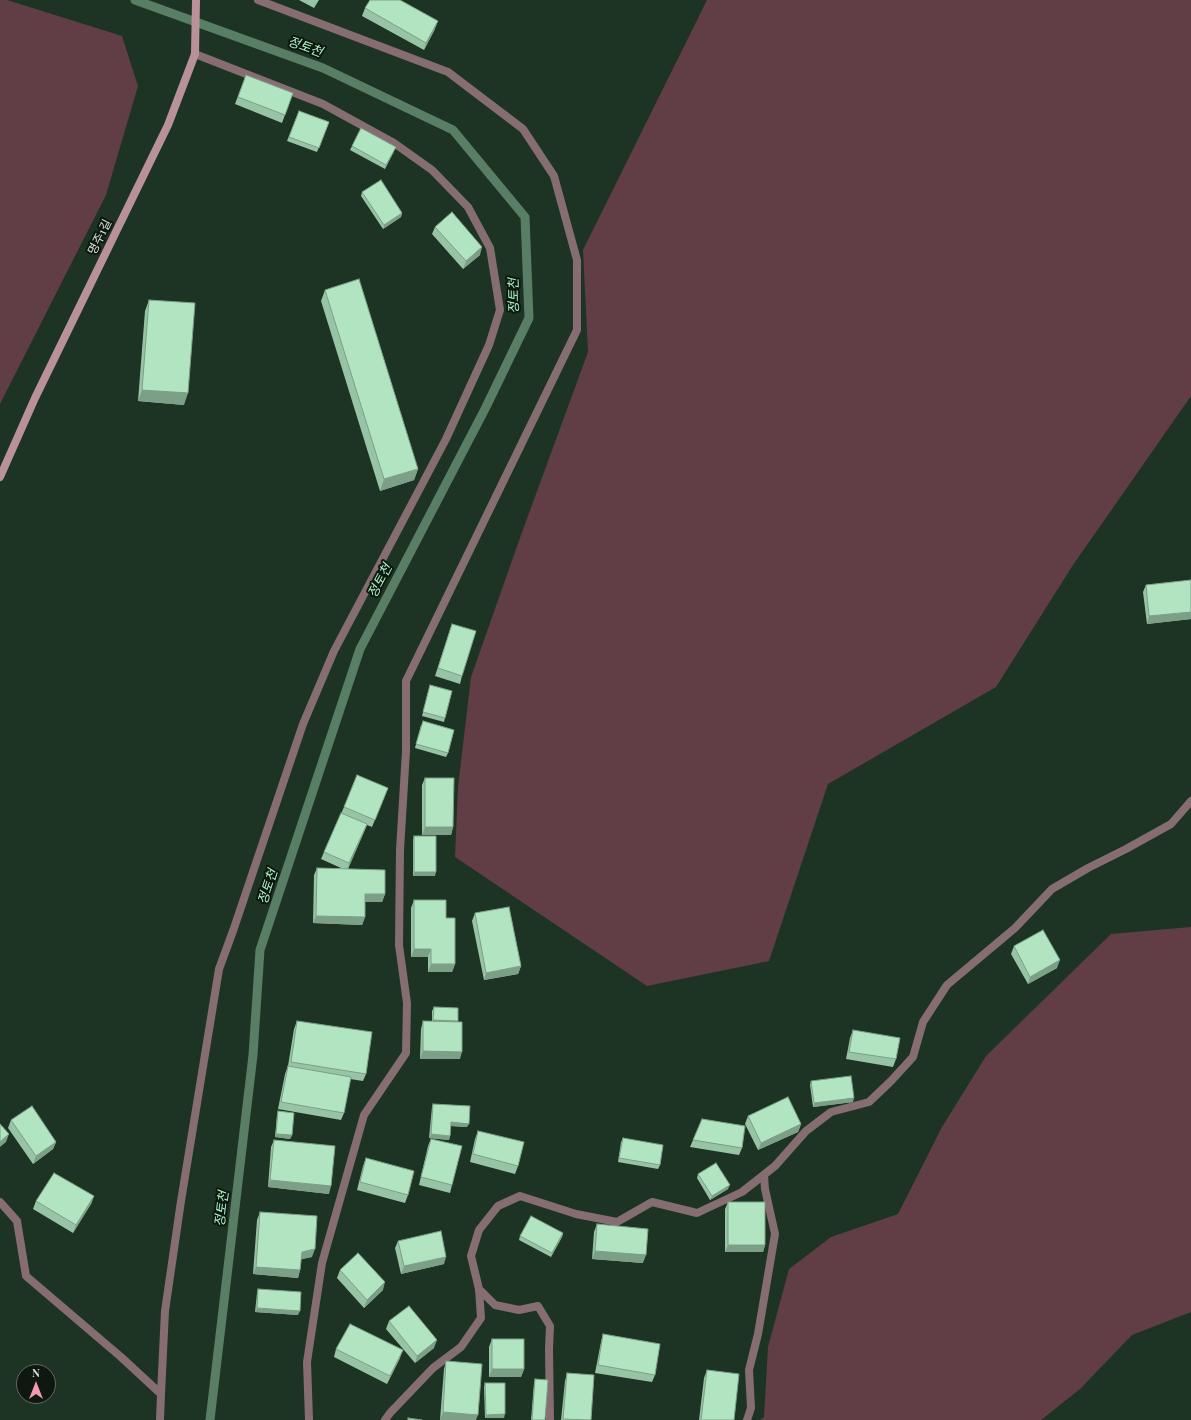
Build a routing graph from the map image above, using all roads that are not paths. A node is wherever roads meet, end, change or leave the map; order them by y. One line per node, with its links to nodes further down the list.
1 (196, 0): 3 (street, 명주1길)
2 (258, 0): 11 (street)
3 (195, 54): 4 (street, 명주1길); 9 (street)
4 (0, 477)
5 (1191, 801): 6 (street)
6 (764, 1174): 8 (street); 14 (street)
7 (0, 1202): 9 (street)
8 (479, 1289): 12 (street); 13 (street)
9 (161, 1394): 10 (street)
10 (160, 1420)
11 (309, 1420)
12 (385, 1420)
13 (550, 1420)
14 (747, 1420)

